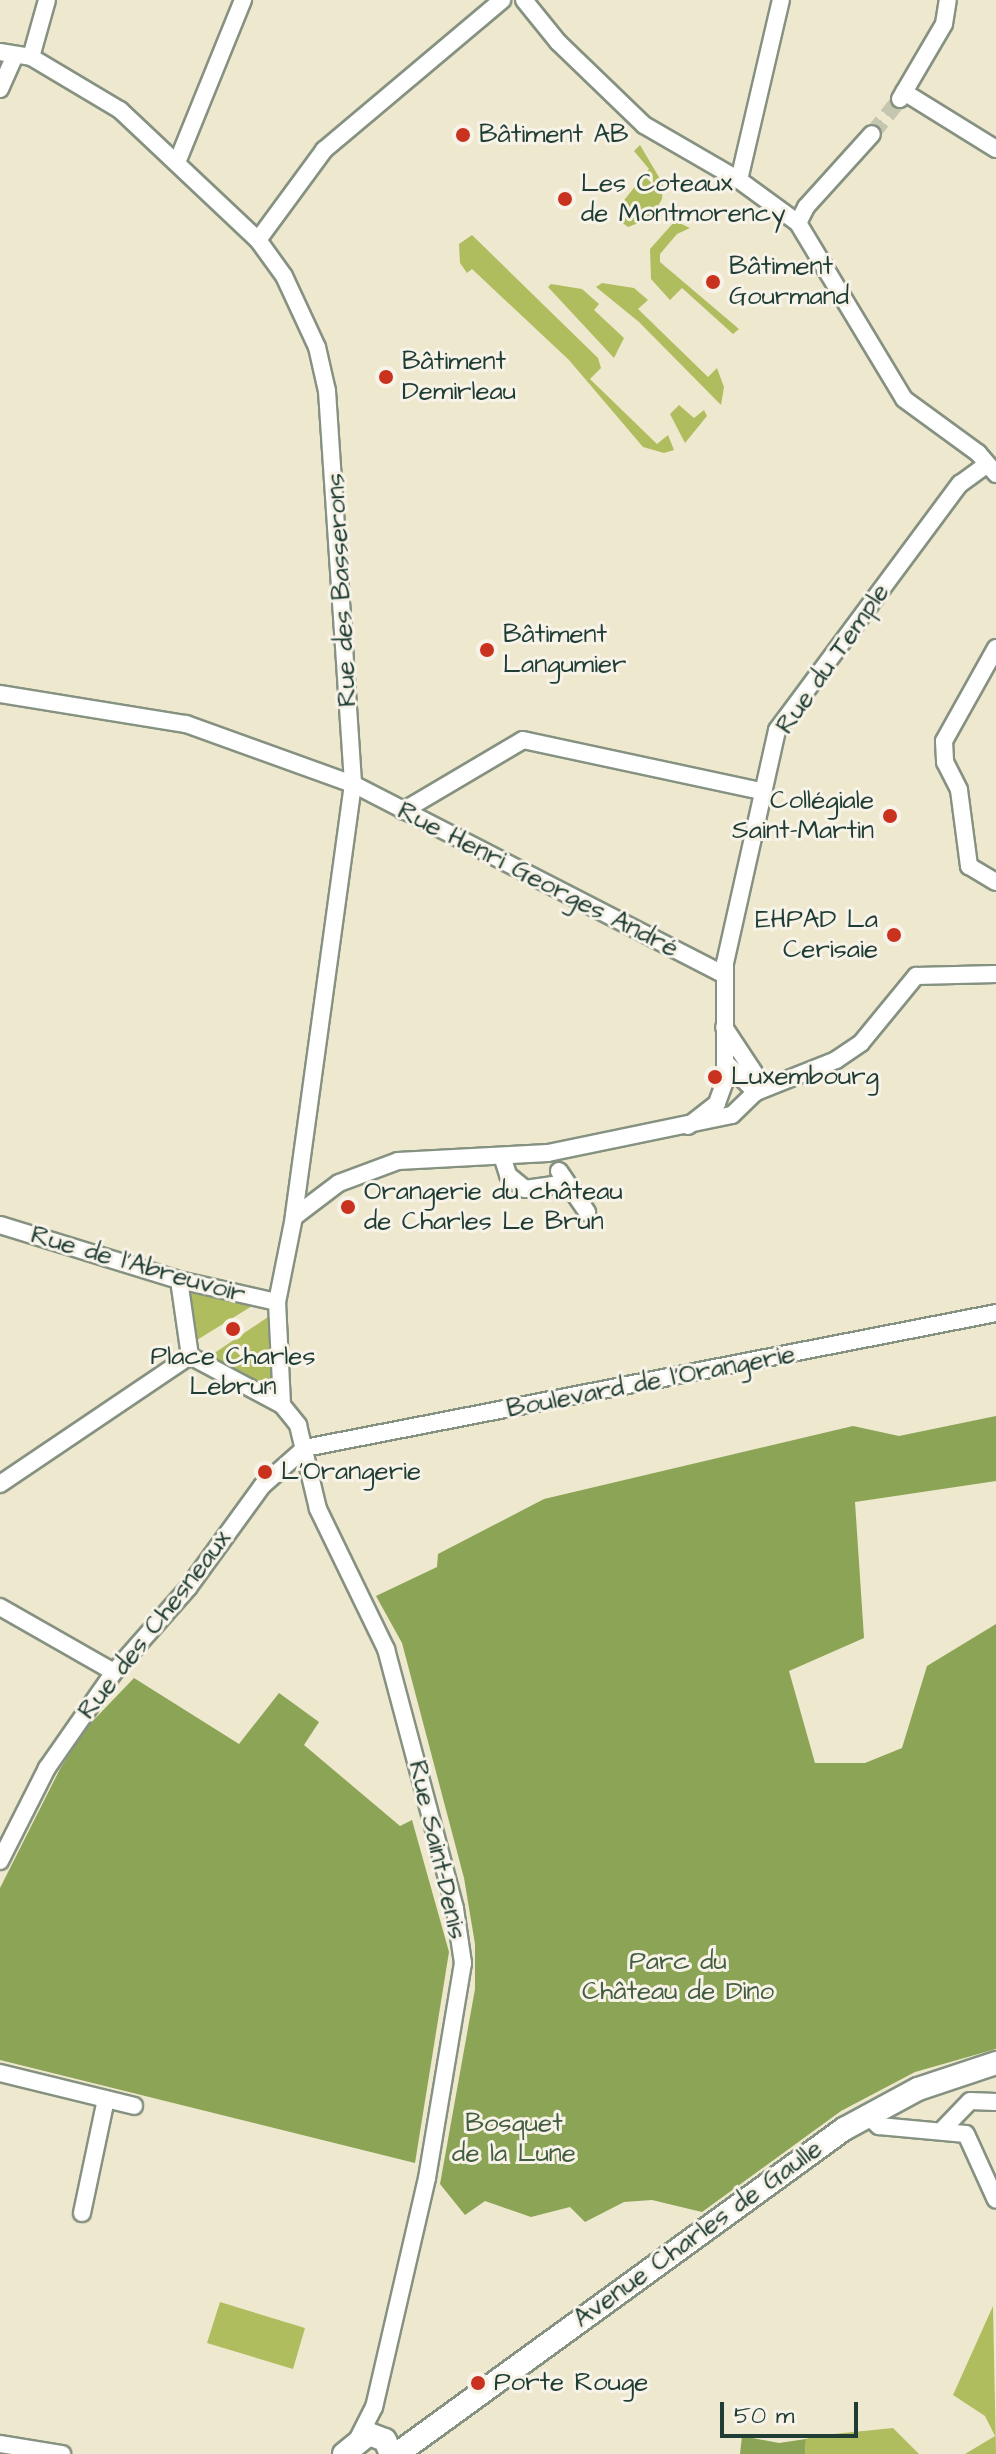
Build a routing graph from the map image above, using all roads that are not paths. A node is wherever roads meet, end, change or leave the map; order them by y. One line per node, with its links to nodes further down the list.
1 (47, 0): 7 (street)
2 (243, 0): 11 (street)
3 (502, 0): 14 (street)
4 (524, 0): 12 (street)
5 (781, 0): 12 (street)
6 (948, 0): 10 (street)
7 (16, 55): 8 (street); 11 (street, Rue des Basserons)
8 (0, 89)
9 (872, 134): 13 (street)
10 (996, 149)
11 (178, 160): 14 (street, Rue des Basserons)
12 (739, 180): 13 (street)
13 (798, 223): 15 (street)
14 (258, 240): 18 (street, Rue des Basserons)
15 (992, 469): 19 (street, Rue du Temple)
16 (996, 648): 21 (street)
17 (0, 694): 18 (street, Rue Henri Georges André)
18 (353, 784): 20 (street, Rue Henri Georges André); 32 (street, Rue des Basserons)
19 (760, 791): 20 (street); 22 (street, Rue du Temple)
20 (403, 811): 22 (street, Rue Henri Georges André)
21 (996, 882)
22 (723, 974): 24 (street, Rue du Temple)
23 (996, 974): 26 (street)
24 (724, 1027): 25 (street, Rue du Temple); 26 (street)
25 (726, 1063): 26 (street); 27 (street, Rue du Temple)
26 (756, 1092): 27 (street)
27 (688, 1126): 28 (street)
28 (548, 1153): 29 (street); 30 (street)
29 (502, 1156): 30 (street); 32 (street)
30 (562, 1175): 31 (street)
31 (587, 1212)
32 (294, 1217): 35 (street, Rue des Basserons)
33 (0, 1225): 34 (street, Rue de l'Abreuvoir)
34 (179, 1280): 35 (street, Rue de l'Abreuvoir); 37 (street)
35 (277, 1302): 38 (street, Rue des Basserons)
36 (996, 1313): 39 (street, Boulevard de l'Orangerie)
37 (190, 1356): 38 (street); 40 (street)
38 (282, 1405): 39 (street)
39 (305, 1448): 42 (street, Rue des Chesneaux); 54 (street, Rue Saint-Denis)
40 (0, 1484)
41 (0, 1607): 42 (street)
42 (114, 1672): 43 (street, Rue des Chesneaux)
43 (0, 1861)
44 (996, 2063): 49 (main road, Avenue Charles de Gaulle)
45 (0, 2073): 46 (street)
46 (106, 2099): 48 (street); 52 (street)
47 (996, 2102): 50 (street)
48 (134, 2106)
49 (866, 2114): 50 (street); 54 (main road, Avenue Charles de Gaulle)
50 (944, 2128): 51 (street)
51 (996, 2200)
52 (82, 2213)
53 (0, 2444): 55 (street)
54 (370, 2447)
55 (62, 2454)

